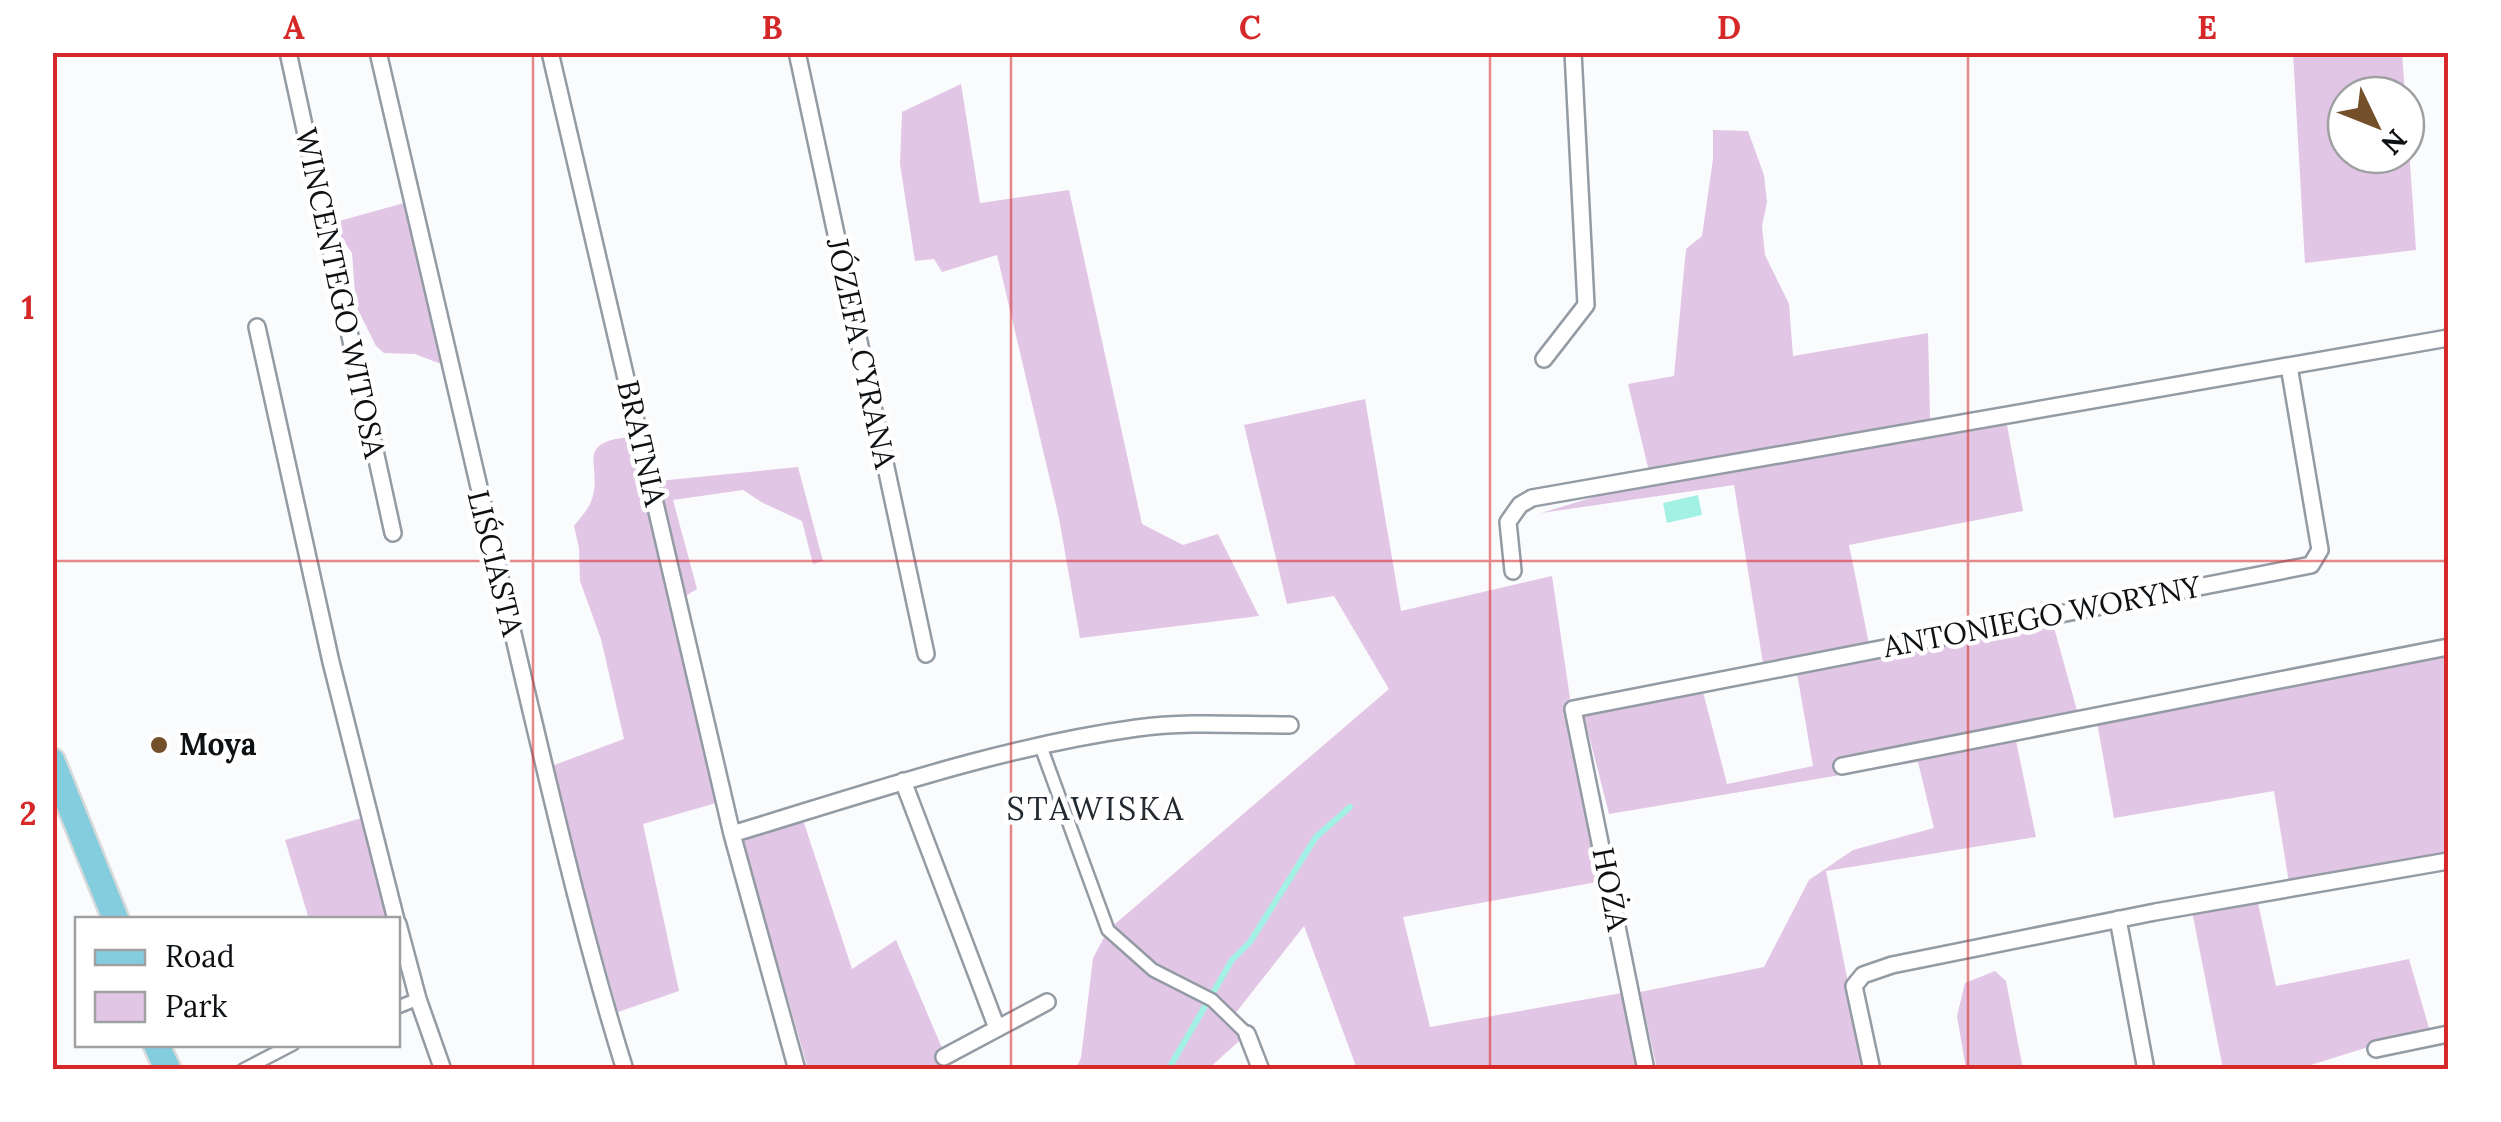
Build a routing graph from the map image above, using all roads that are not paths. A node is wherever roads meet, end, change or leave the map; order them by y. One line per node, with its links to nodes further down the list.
1 (288, 52): 10 (street, WINCENTEGO WITOSA)
2 (378, 52): 39 (street, LIŚCIASTA)
3 (550, 52): 21 (street, BRATNIA)
4 (797, 52): 13 (street, JÓZEFA CYRANA)
5 (1572, 52): 8 (street)
6 (256, 328): 25 (street)
7 (2448, 338): 9 (street)
8 (1544, 359)
9 (2288, 366): 11 (street); 14 (street, ANTONIEGO WORYNY)
10 (393, 534)
11 (1513, 571)
12 (2448, 648): 18 (street)
13 (926, 654)
14 (1573, 709): 42 (street, HOŻA)
15 (1290, 725): 16 (street)
16 (1041, 747): 19 (street); 32 (street)
17 (52, 761): 24 (main road)
18 (1842, 766)
19 (903, 782): 21 (street); 31 (street)
20 (52, 801): 23 (main road)
21 (732, 834): 40 (street, BRATNIA)
22 (2448, 861): 26 (street)
23 (99, 917)
24 (115, 917)
25 (396, 917)
26 (2118, 919): 43 (street); 44 (street)
27 (400, 933): 28 (street)
28 (418, 999): 30 (street); 38 (street)
29 (1046, 1002): 31 (street)
30 (400, 1005)
31 (997, 1028): 36 (street)
32 (1246, 1034): 41 (street)
33 (2448, 1034): 35 (street)
34 (287, 1047): 37 (street)
35 (2376, 1050)
36 (944, 1056)
37 (243, 1070)
38 (444, 1070)
39 (625, 1070)
40 (797, 1070)
41 (1261, 1070)
42 (1646, 1070)
43 (1872, 1070)
44 (2146, 1070)

